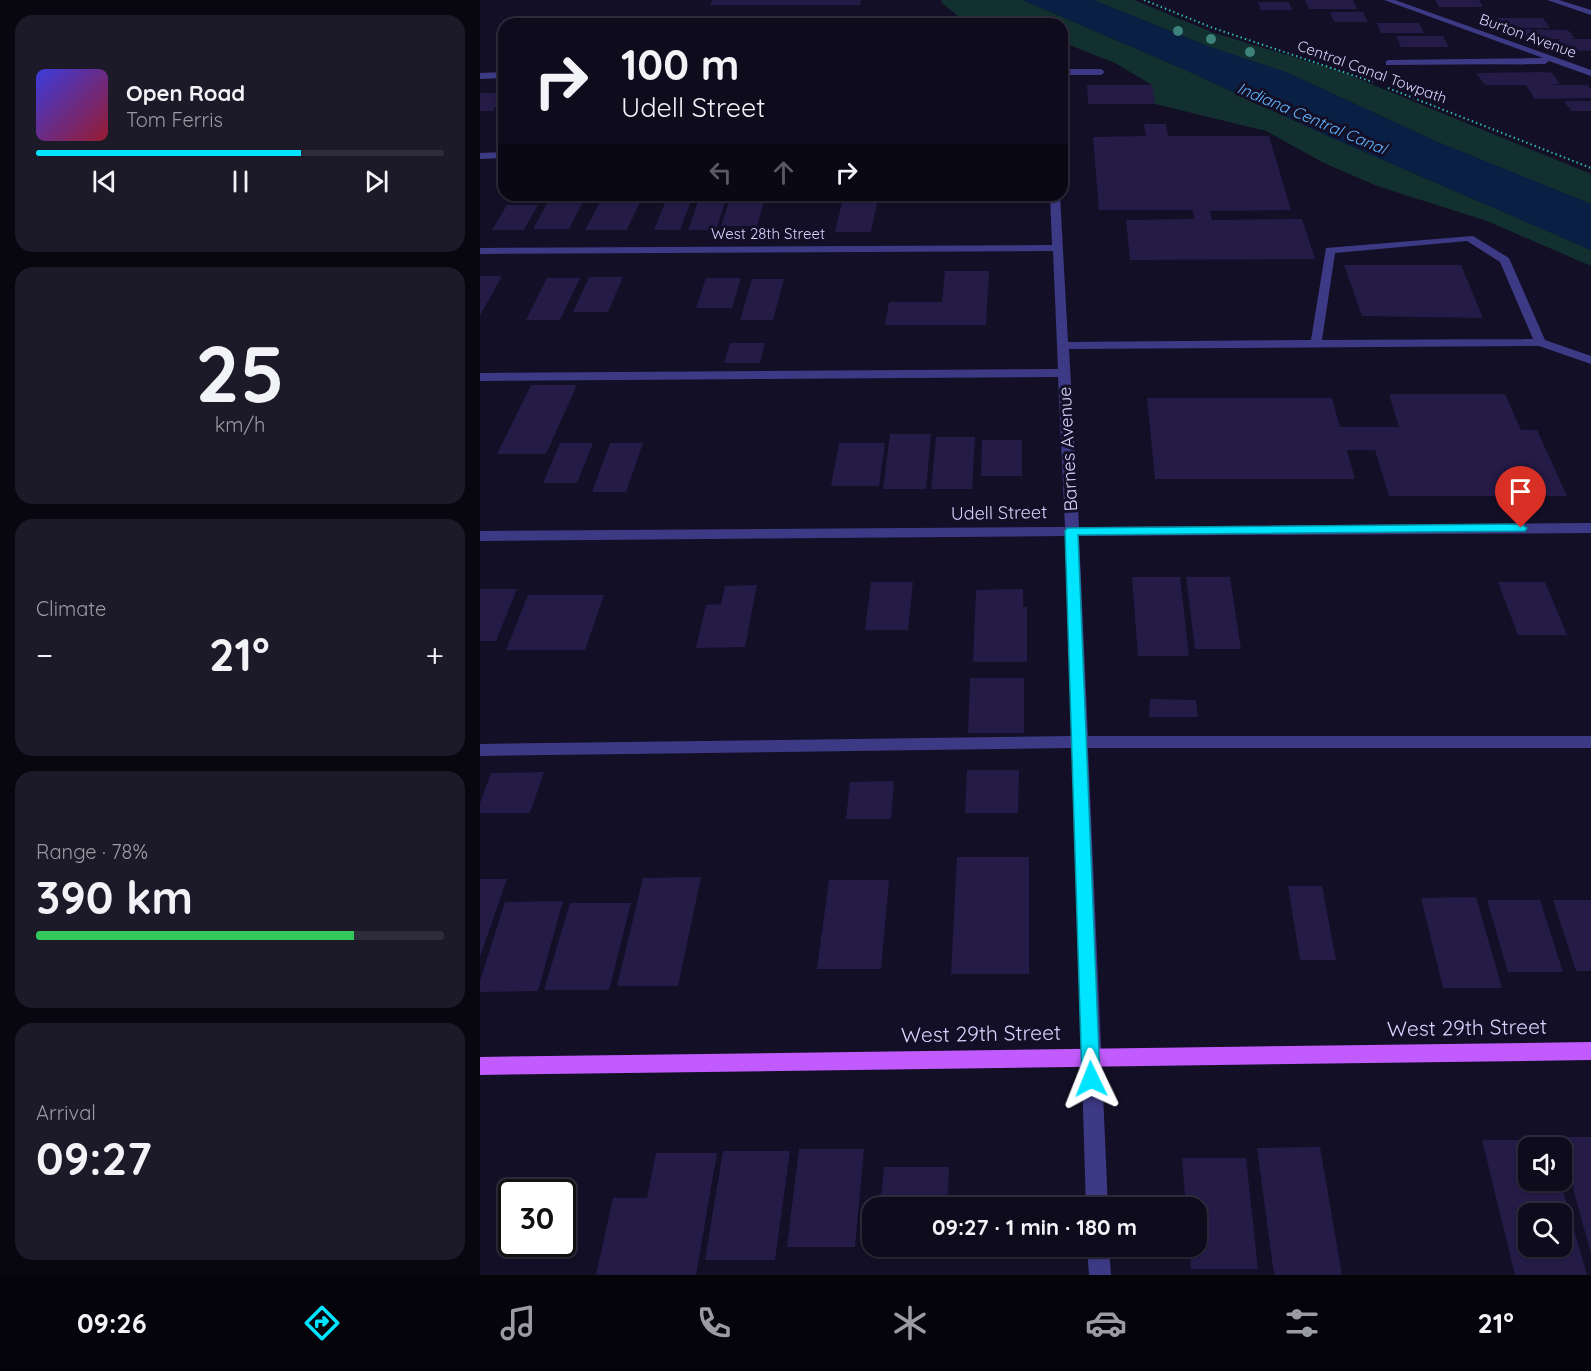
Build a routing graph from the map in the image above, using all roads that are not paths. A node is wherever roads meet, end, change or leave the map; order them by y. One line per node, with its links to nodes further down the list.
1 (1388, 0): 6 (street, Burton Avenue)
2 (1551, 0): 4 (street)
3 (1591, 3): 4 (street)
4 (1572, 7): 5 (street)
5 (1591, 13)
6 (1557, 61): 7 (street); 8 (street); 11 (street, Burton Avenue)
7 (1591, 61)
8 (1389, 63)
9 (1068, 72): 10 (street)
10 (1101, 72)
11 (1591, 73)
12 (480, 75): 13 (street)
13 (498, 75)
14 (480, 156): 15 (street)
15 (498, 156)
16 (1055, 201): 17 (street, Barnes Avenue)
17 (1056, 248): 18 (street, West 28th Street); 21 (street, Barnes Avenue)
18 (480, 251)
19 (1540, 342): 20 (street); 20 (street); 22 (street)
20 (1316, 344): 21 (street)
21 (1062, 346): 23 (street, Barnes Avenue)
22 (1591, 360)
23 (1064, 373): 24 (street); 26 (street, Barnes Avenue)
24 (480, 377)
25 (1591, 528): 26 (street, Udell Street)
26 (1072, 531): 27 (street, Udell Street); 28 (street, Barnes Avenue)
27 (480, 536)
28 (1078, 742): 29 (street); 30 (street); 32 (street, Barnes Avenue)
29 (1591, 742)
30 (480, 750)
31 (1591, 1051): 32 (main road, West 29th Street)
32 (1090, 1056): 33 (main road, West 29th Street); 34 (street, Barnes Avenue)
33 (480, 1066)
34 (1096, 1197)
35 (1099, 1257): 36 (street)
36 (1100, 1275)

